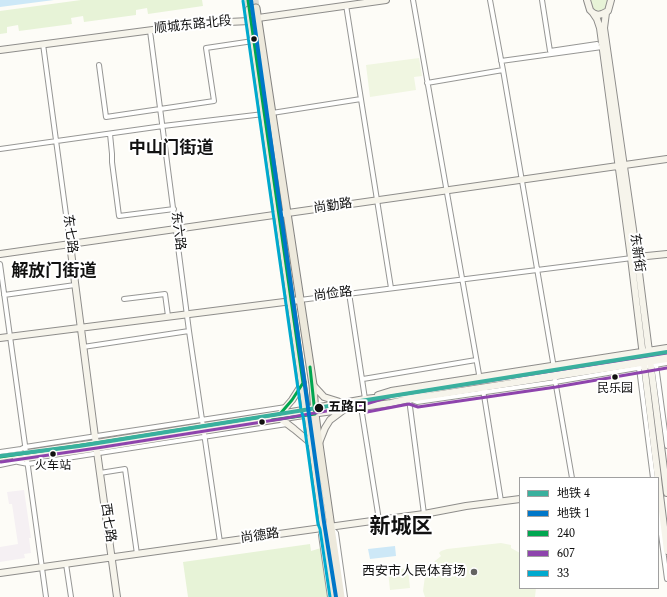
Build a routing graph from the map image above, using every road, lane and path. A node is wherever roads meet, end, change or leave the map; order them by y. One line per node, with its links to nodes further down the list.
1 (386, 0): 7 (street, 顺城东路北段)
2 (413, 0): 20 (street)
3 (490, 0): 17 (street)
4 (542, 0): 15 (street)
5 (587, 0): 9 (street, 东新街)
6 (611, 0): 10 (street, 东新街)
7 (346, 5): 11 (street, 顺城东路北段); 21 (street)
8 (253, 9): 11 (main road)
9 (592, 13): 10 (street); 15 (street, 东新街)
10 (606, 13): 30 (street, 东新街)
11 (254, 19): 12 (street, 顺城东路北段); 13 (main road); 23 (main road)
12 (150, 31): 14 (street, 顺城东路北段); 22 (street, 东六路)
13 (254, 41): 22 (street); 24 (main road)
14 (43, 44): 16 (street, 顺城东路北段); 27 (street, 东七路)
15 (600, 45): 17 (street); 30 (street, 东新街)
16 (0, 50)
17 (501, 61): 19 (street)
18 (99, 65): 22 (street)
19 (503, 70): 20 (street); 31 (street)
20 (427, 83): 32 (street)
21 (361, 99): 23 (street); 33 (street)
22 (161, 109): 25 (street, 东六路)
23 (272, 113): 24 (street); 35 (main road)
24 (264, 114): 25 (street); 36 (main road)
25 (163, 126): 26 (street); 34 (street, 东六路)
26 (110, 134): 27 (street); 34 (street)
27 (56, 141): 28 (street); 38 (street, 东七路)
28 (0, 149)
29 (667, 159): 30 (street, 尚勤路)
30 (621, 166): 31 (street, 尚勤路); 41 (street, 东新街)
31 (522, 180): 32 (street, 尚勤路); 43 (street)
32 (447, 190): 33 (street, 尚勤路); 44 (street)
33 (377, 200): 35 (street, 尚勤路); 46 (street)
34 (174, 209): 37 (street, 东六路)
35 (287, 213): 36 (street, 尚勤路); 50 (main road)
36 (279, 214): 37 (street, 尚勤路); 51 (main road)
37 (176, 229): 38 (street, 尚勤路); 52 (street, 东六路)
38 (70, 244): 39 (street, 尚勤路); 45 (street, 东七路)
39 (0, 254)
40 (667, 254): 41 (street, 尚俭路)
41 (634, 258): 43 (street, 尚俭路); 63 (street, 东新街)
42 (0, 264): 47 (street)
43 (538, 270): 44 (street, 尚俭路); 65 (street)
44 (462, 279): 46 (street, 尚俭路); 62 (street)
45 (75, 285): 47 (street); 54 (street, 东七路)
46 (391, 288): 48 (street, 尚俭路)
47 (4, 294): 56 (street)
48 (349, 294): 50 (street, 尚俭路); 66 (street)
49 (124, 300): 53 (street)
50 (300, 300): 51 (street, 尚俭路); 68 (main road)
51 (291, 301): 52 (street, 尚俭路); 67 (main road)
52 (187, 314): 53 (street, 尚俭路); 55 (street, 东六路)
53 (168, 316): 54 (street, 尚俭路)
54 (81, 328): 56 (street, 尚俭路); 58 (street, 东七路)
55 (189, 331): 58 (street); 81 (street, 东六路)
56 (10, 336): 57 (street, 尚俭路); 85 (street)
57 (0, 338)
58 (83, 347): 83 (street, 东七路)
59 (667, 348): 63 (street)
60 (667, 353): 63 (street)
61 (667, 359): 63 (street)
62 (476, 360): 66 (street); 69 (street)
63 (647, 360): 64 (street); 65 (street); 65 (street); 84 (street); 93 (street); 94 (street, 东新街); 95 (street, 东新街)
64 (667, 363)
65 (554, 374): 69 (street); 69 (street); 92 (street)
66 (363, 379): 72 (street)
67 (303, 383): 75 (street); 78 (main road)
68 (313, 385): 74 (street); 78 (main road)
69 (481, 385): 70 (street); 71 (street); 73 (street); 99 (street)
70 (413, 387): 71 (street); 72 (street)
71 (420, 392): 72 (street)
72 (365, 399): 74 (street)
73 (409, 399): 76 (street); 100 (street)
74 (342, 403): 78 (street)
75 (286, 406): 79 (street); 81 (street)
76 (361, 407): 77 (street); 102 (street)
77 (344, 410): 78 (street); 82 (street)
78 (311, 411): 79 (street); 82 (main road)
79 (280, 417): 80 (street); 81 (street)
80 (287, 424): 81 (street); 82 (street)
81 (203, 429): 83 (street); 83 (street); 104 (street, 东六路)
82 (315, 444): 103 (main road)
83 (96, 445): 85 (street); 88 (street); 88 (street); 91 (street, 西七路)
84 (667, 446)
85 (23, 448): 86 (street); 88 (street)
86 (0, 452)
87 (0, 457): 88 (street)
88 (27, 459): 89 (street); 90 (street); 109 (street)
89 (0, 460)
90 (0, 464)
91 (100, 473): 106 (street); 107 (street, 西七路)
92 (572, 477)
93 (653, 477)
94 (658, 477)
95 (666, 478): 97 (street, 东新街)
96 (659, 487): 105 (street, 东新街)
97 (667, 493)
98 (519, 499): 99 (street, 尚德路)
99 (501, 501): 100 (street, 尚德路)
100 (424, 514): 102 (street, 尚德路)
101 (659, 519): 111 (street)
102 (379, 520): 103 (street, 尚德路)
103 (328, 528): 104 (street, 尚德路); 115 (street); 116 (main road); 117 (main road); 118 (street)
104 (220, 542): 106 (street, 尚德路)
105 (667, 551)
106 (137, 554): 107 (street, 尚德路)
107 (112, 557): 108 (street, 尚德路); 114 (street, 西七路)
108 (66, 564): 109 (street, 尚德路); 113 (street)
109 (41, 567): 110 (street, 尚德路); 112 (street)
110 (0, 573)
111 (667, 579)
112 (46, 597)
113 (71, 597)
114 (118, 597)
115 (330, 597)
116 (335, 597)
117 (341, 597)
118 (346, 597)

